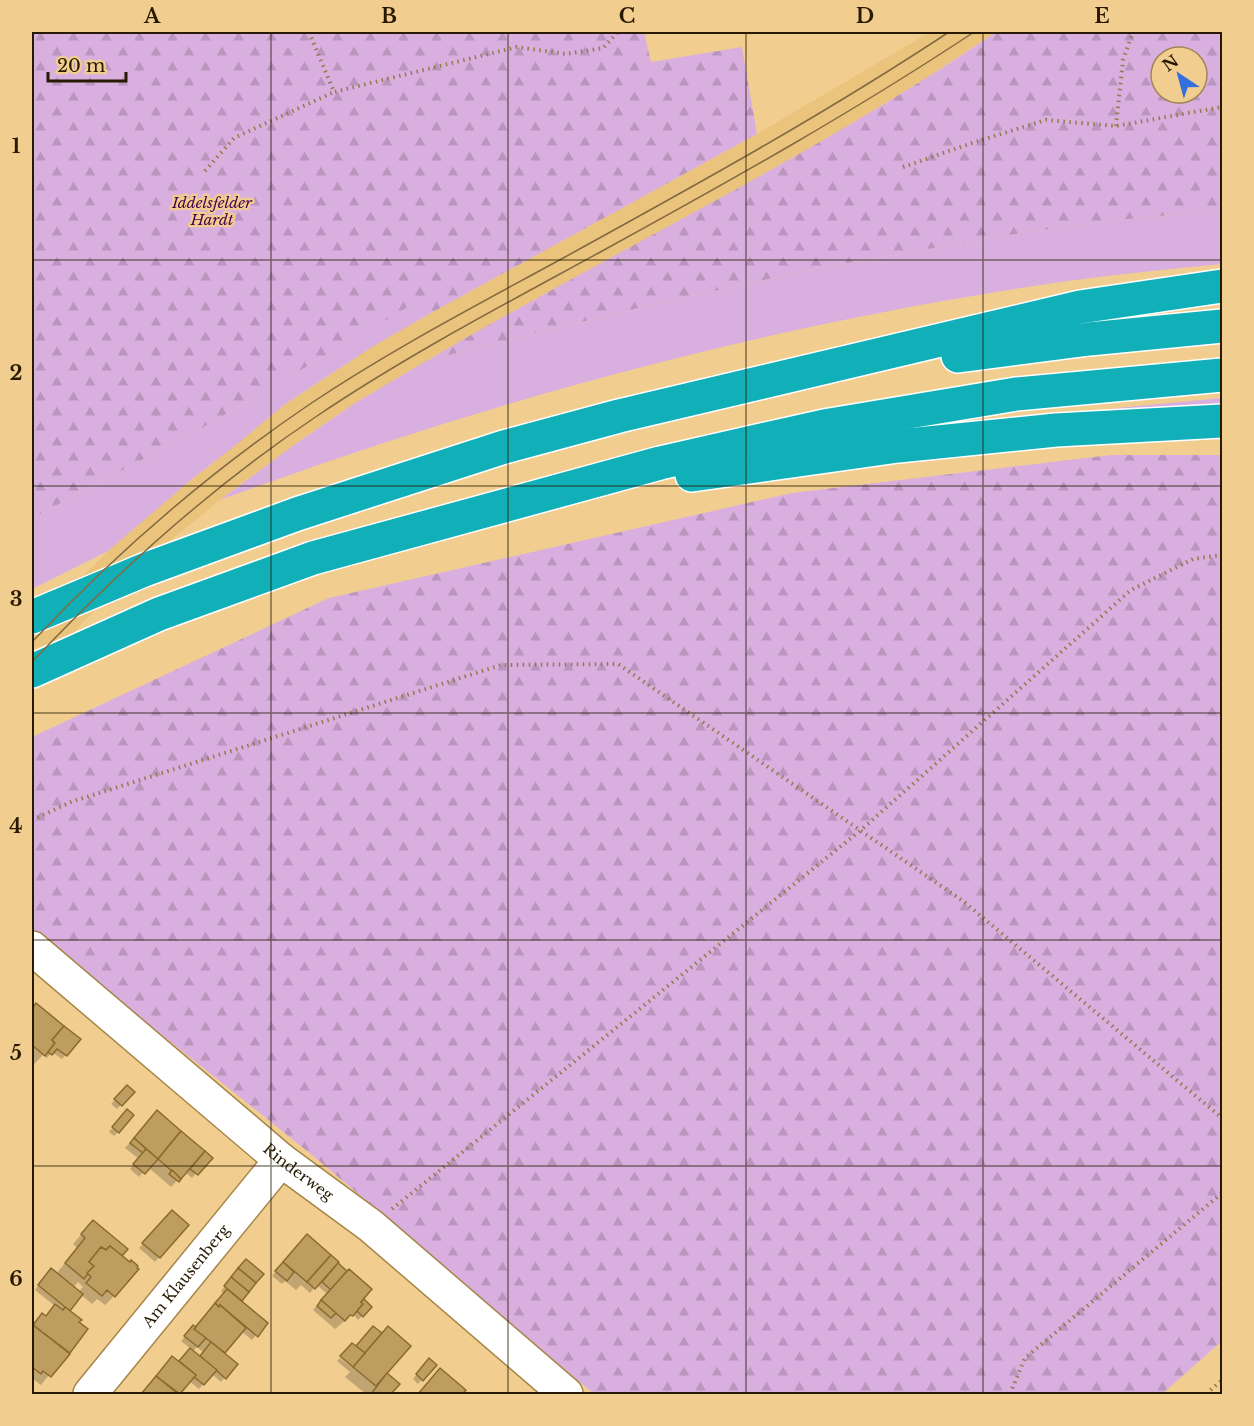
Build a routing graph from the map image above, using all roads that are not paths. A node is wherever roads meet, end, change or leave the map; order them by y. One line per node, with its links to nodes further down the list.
1 (1222, 285): 4 (highway)
2 (1222, 326): 4 (highway)
3 (1222, 375): 6 (highway)
4 (760, 384): 7 (highway)
5 (1222, 421): 6 (highway)
6 (547, 495): 8 (highway)
7 (32, 616)
8 (32, 671)
9 (33, 953): 10 (street, Rinderweg)
10 (281, 1160): 11 (street, Am Klausenberg); 12 (street, Rinderweg)
11 (90, 1395)
12 (566, 1395)

